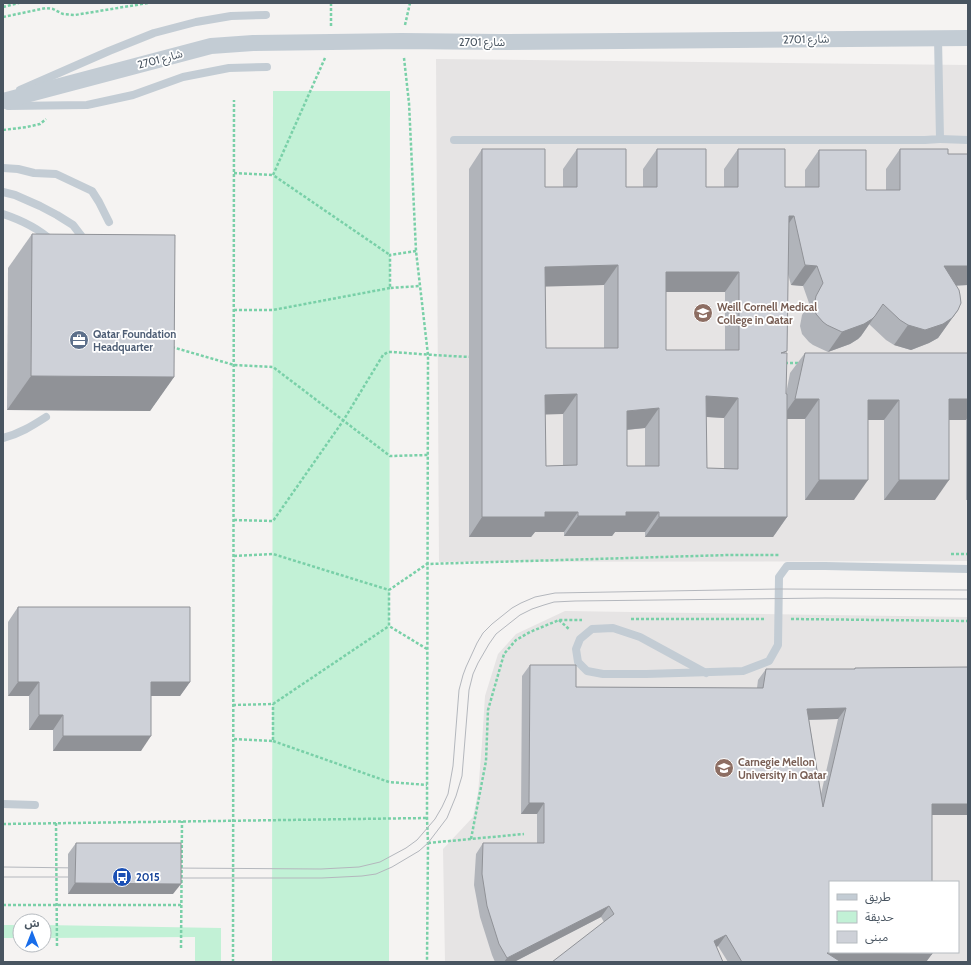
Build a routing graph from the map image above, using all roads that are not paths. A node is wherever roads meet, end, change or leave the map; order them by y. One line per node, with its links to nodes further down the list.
1 (266, 15): 5 (lane)
2 (938, 38): 3 (street, شارع 2701); 6 (street, شارع 2701); 8 (lane)
3 (968, 38)
4 (267, 67): 7 (lane)
5 (3, 98)
6 (3, 101)
7 (3, 106)
8 (940, 139): 9 (lane); 10 (lane)
9 (454, 140)
10 (968, 140)
11 (3, 168): 14 (lane)
12 (3, 192): 15 (lane)
13 (3, 214): 16 (lane)
14 (109, 222)
15 (86, 242)
16 (56, 245)
17 (46, 417): 18 (lane)
18 (3, 438)
19 (968, 569): 20 (lane)
20 (706, 673): 20 (lane)
21 (3, 804): 22 (lane)
22 (35, 805)

